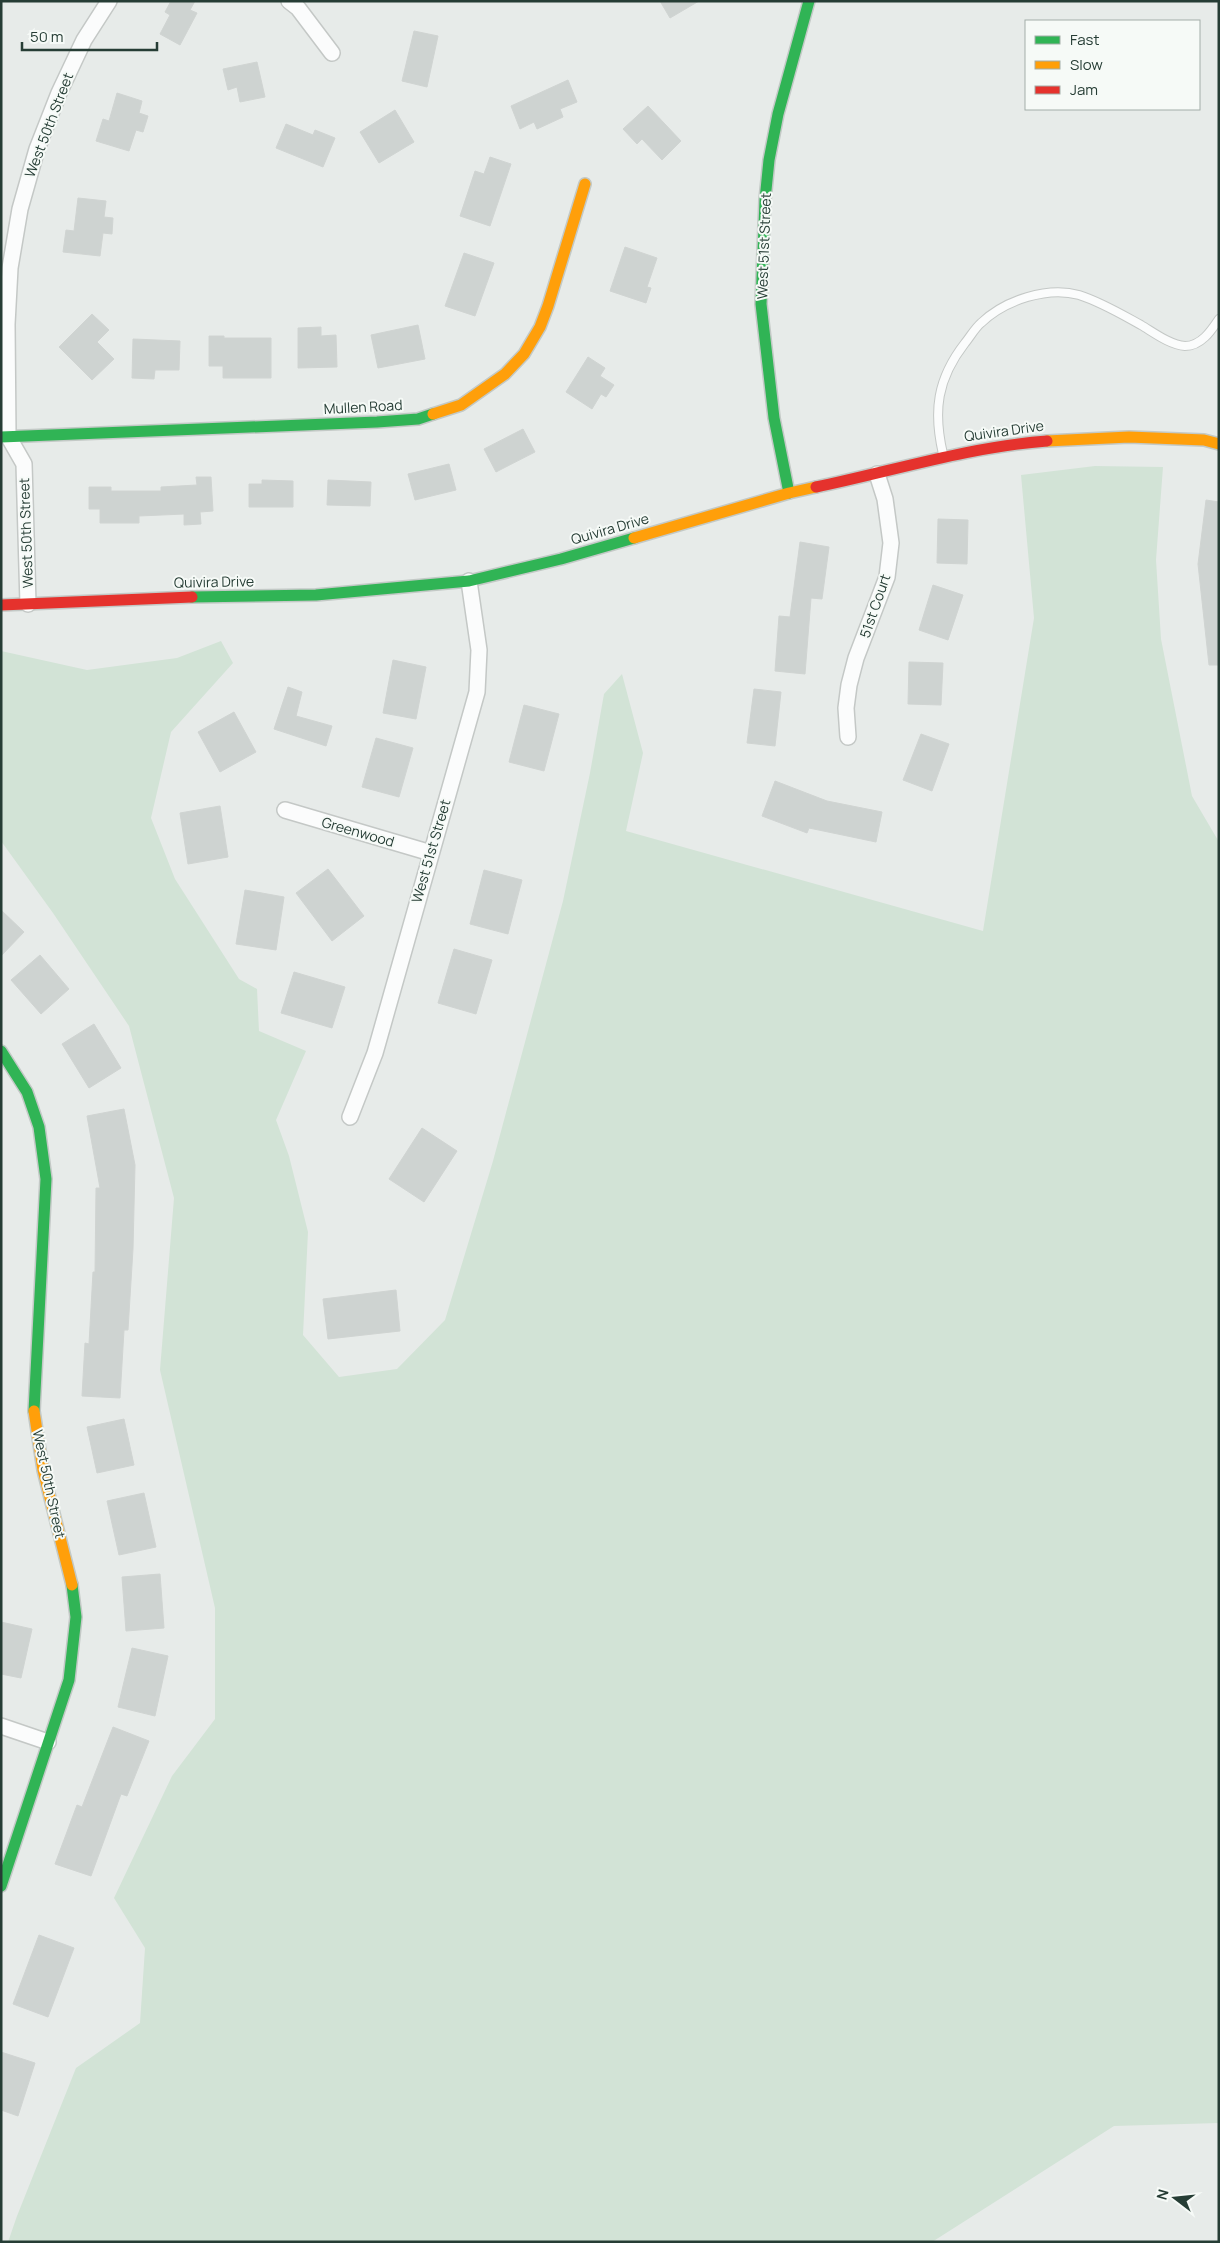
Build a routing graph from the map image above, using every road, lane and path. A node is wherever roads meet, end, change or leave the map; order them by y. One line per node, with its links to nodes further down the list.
1 (108, 1): 7 (street, West 50th Street)
2 (289, 1): 4 (street)
3 (809, 1): 11 (street, West 51st Street)
4 (332, 53)
5 (585, 184): 7 (street, Mullen Road)
6 (1219, 319): 9 (lane)
7 (4, 440): 13 (street, West 50th Street)
8 (1219, 444): 9 (street, Quivira Drive)
9 (943, 456): 10 (street, Quivira Drive)
10 (877, 474): 11 (street, Quivira Drive); 15 (street, 51st Court)
11 (789, 493): 12 (street, Quivira Drive)
12 (470, 581): 13 (street, Quivira Drive); 17 (street, West 51st Street)
13 (28, 604): 14 (street, Quivira Drive)
14 (1, 605)
15 (848, 737)
16 (286, 810): 17 (street, Greenwood)
17 (431, 853): 19 (street, West 51st Street)
18 (1, 1051): 21 (street, West 50th Street)
19 (350, 1117)
20 (1, 1726): 21 (street)
21 (48, 1742): 22 (street, West 50th Street)
22 (1, 1886)

